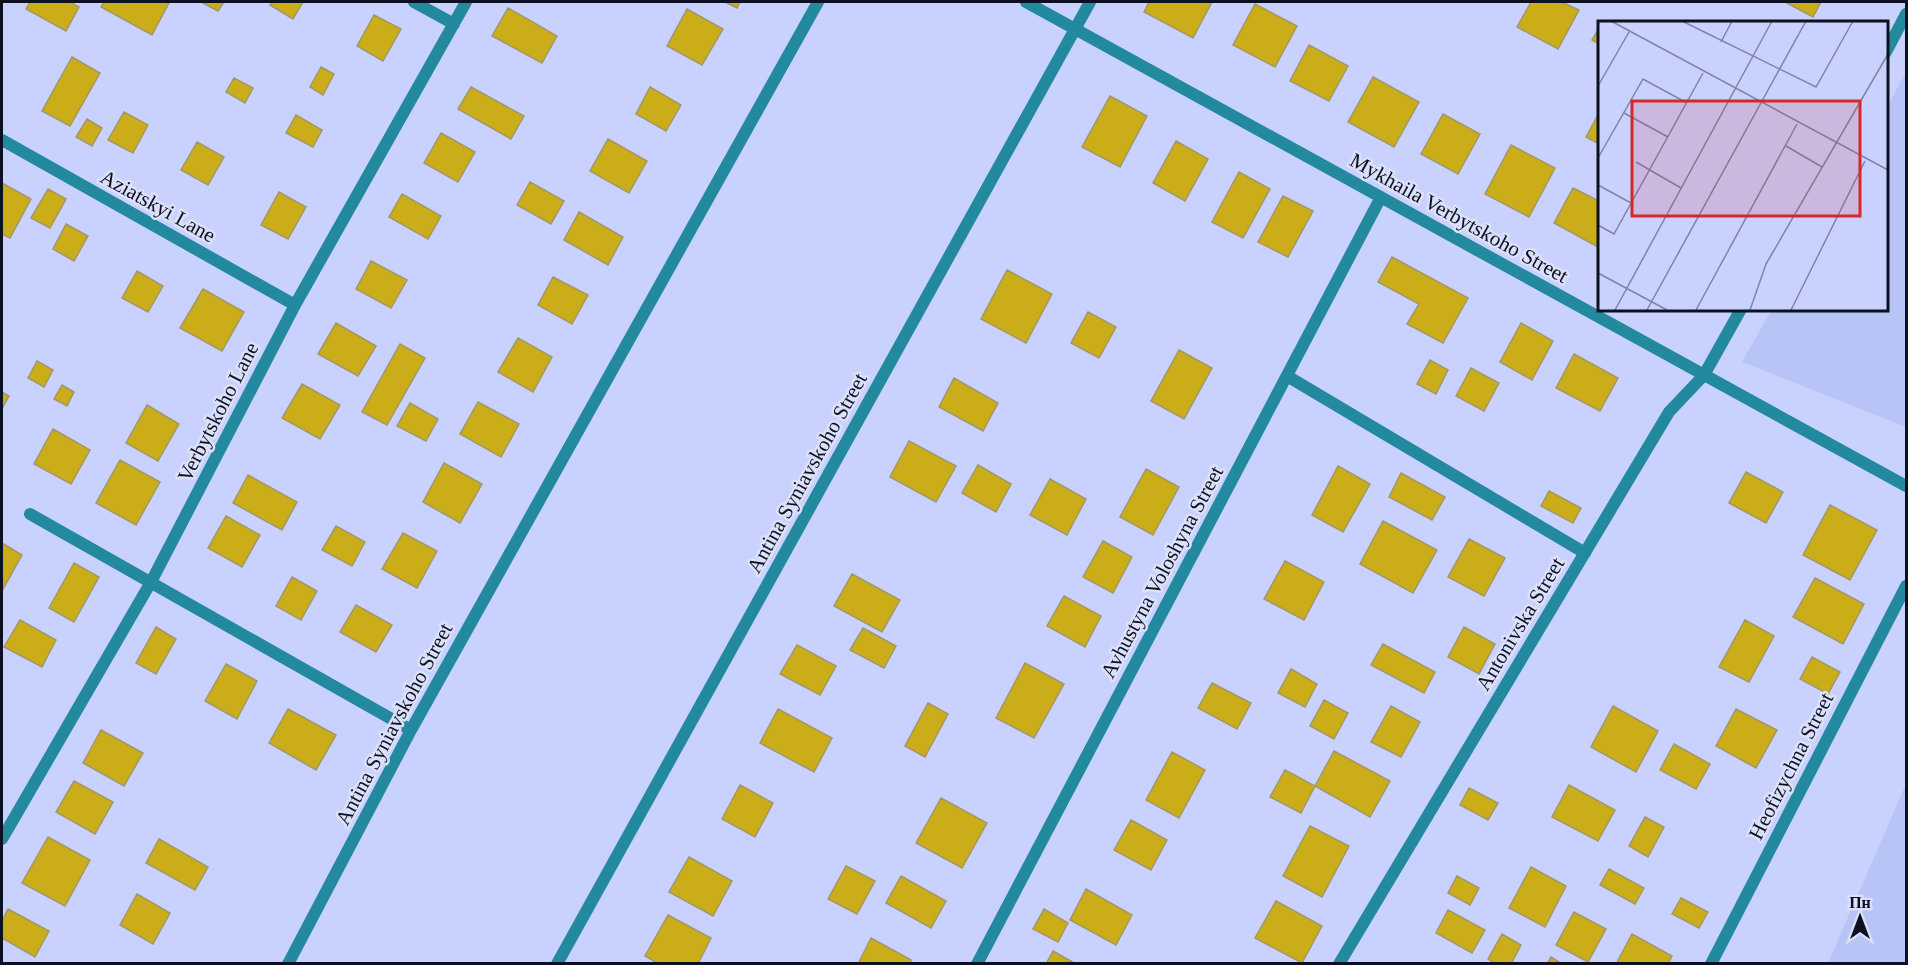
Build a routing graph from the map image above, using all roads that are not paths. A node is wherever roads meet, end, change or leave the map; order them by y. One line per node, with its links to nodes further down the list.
1 (414, 2): 7 (street)
2 (466, 2): 7 (street, Verbytskoho Lane)
3 (818, 2): 21 (street, Antina Syniavskoho Street)
4 (1026, 2): 8 (street, Mykhaila Verbytskoho Street)
5 (1090, 2): 8 (street, Antina Syniavskoho Street)
6 (1906, 14): 9 (street)
7 (454, 24): 12 (street, Verbytskoho Lane)
8 (1075, 30): 11 (street, Mykhaila Verbytskoho Street); 24 (street, Antina Syniavskoho Street)
9 (1887, 50)
10 (2, 140): 12 (street, Aziatskyi Lane)
11 (1381, 197): 14 (street, Mykhaila Verbytskoho Street); 15 (street, Avhustyna Voloshyna Street)
12 (295, 305): 19 (street, Verbytskoho Lane)
13 (1740, 310): 14 (street, Antonivska Street)
14 (1704, 375): 16 (street, Mykhaila Verbytskoho Street); 18 (street, Antonivska Street)
15 (1287, 376): 18 (street); 25 (street, Avhustyna Voloshyna Street)
16 (1906, 486)
17 (30, 514): 19 (street)
18 (1585, 553): 26 (street, Antonivska Street)
19 (151, 582): 21 (street); 22 (street, Verbytskoho Lane)
20 (1906, 586): 27 (street, Heofizychna Street)
21 (411, 730): 23 (street, Antina Syniavskoho Street)
22 (2, 839)
23 (288, 963)
24 (557, 963)
25 (977, 963)
26 (1339, 963)
27 (1711, 963)

